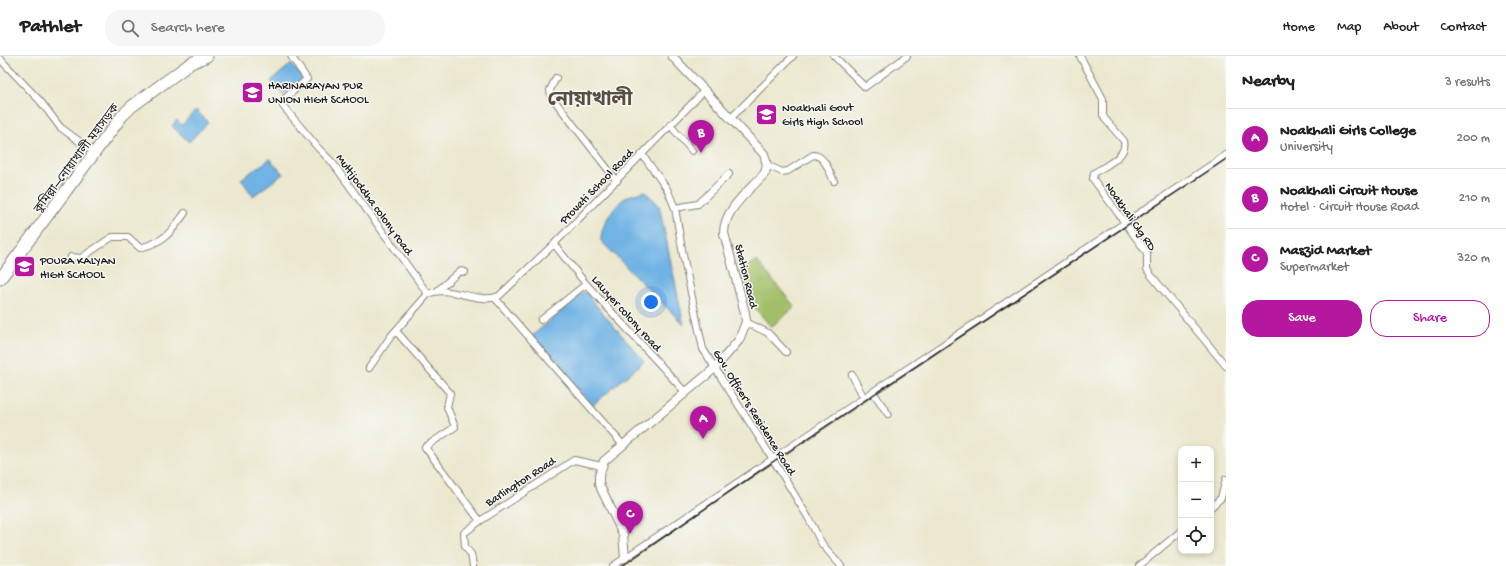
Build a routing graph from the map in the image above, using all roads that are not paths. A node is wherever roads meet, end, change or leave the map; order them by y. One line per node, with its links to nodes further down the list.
1 (291, 56): 29 (street, Multijoddha colony road)
2 (672, 56): 10 (street)
3 (793, 56): 11 (street)
4 (834, 56): 5 (street)
5 (907, 56)
6 (1080, 56): 23 (street, Noakhali Clg RD)
7 (202, 57): 14 (highway, কুমিল্লা–নোয়াখালী মহাসড়ক)
8 (0, 60): 14 (street)
9 (556, 78): 19 (street)
10 (704, 91): 11 (street); 12 (street, Provati School Road)
11 (730, 119): 17 (street)
12 (670, 126): 13 (street); 15 (street, Provati School Road)
13 (692, 151)
14 (95, 153): 27 (highway, কুমিল্লা–নোয়াখালী মহাসড়ক)
15 (642, 154): 19 (street, Provati School Road); 21 (street, Gov. Officer's Residence Road)
16 (1226, 154): 23 (street)
17 (767, 165): 20 (street); 33 (street, Station Road)
18 (729, 174): 21 (street)
19 (617, 181): 24 (street, Provati School Road)
20 (834, 181)
21 (675, 208): 38 (street, Gov. Officer's Residence Road)
22 (185, 213): 25 (street)
23 (1125, 223): 36 (street, Noakhali Clg RD); 40 (street)
24 (554, 244): 28 (street, Lawyer colony road); 31 (street, Provati School Road)
25 (71, 257)
26 (465, 272): 30 (street)
27 (0, 279)
28 (586, 284): 32 (street); 41 (street, Lawyer colony road)
29 (428, 291): 30 (street); 34 (street)
30 (437, 291): 31 (street)
31 (495, 298): 44 (street)
32 (541, 320)
33 (746, 322): 35 (street); 38 (street, Station Road)
34 (396, 331): 37 (street); 49 (street, Barlington Road)
35 (786, 352)
36 (1226, 366)
37 (370, 368)
38 (715, 368): 41 (street, Station Road); 45 (street, Gov. Officer's Residence Road)
39 (852, 375): 42 (street)
40 (873, 392): 42 (street); 43 (street)
41 (686, 393): 44 (street, Station Road)
42 (864, 398): 45 (street)
43 (888, 414)
44 (622, 444): 46 (street, Station Road)
45 (772, 459): 51 (street); 54 (street, Gov. Officer's Residence Road)
46 (602, 466): 49 (street, Barlington Road); 51 (street)
47 (1226, 479): 48 (street)
48 (1214, 504)
49 (480, 520): 52 (street)
50 (1178, 533): 55 (street)
51 (625, 558): 53 (street)
52 (472, 566)
53 (613, 566)
54 (841, 566)
55 (1138, 566)

